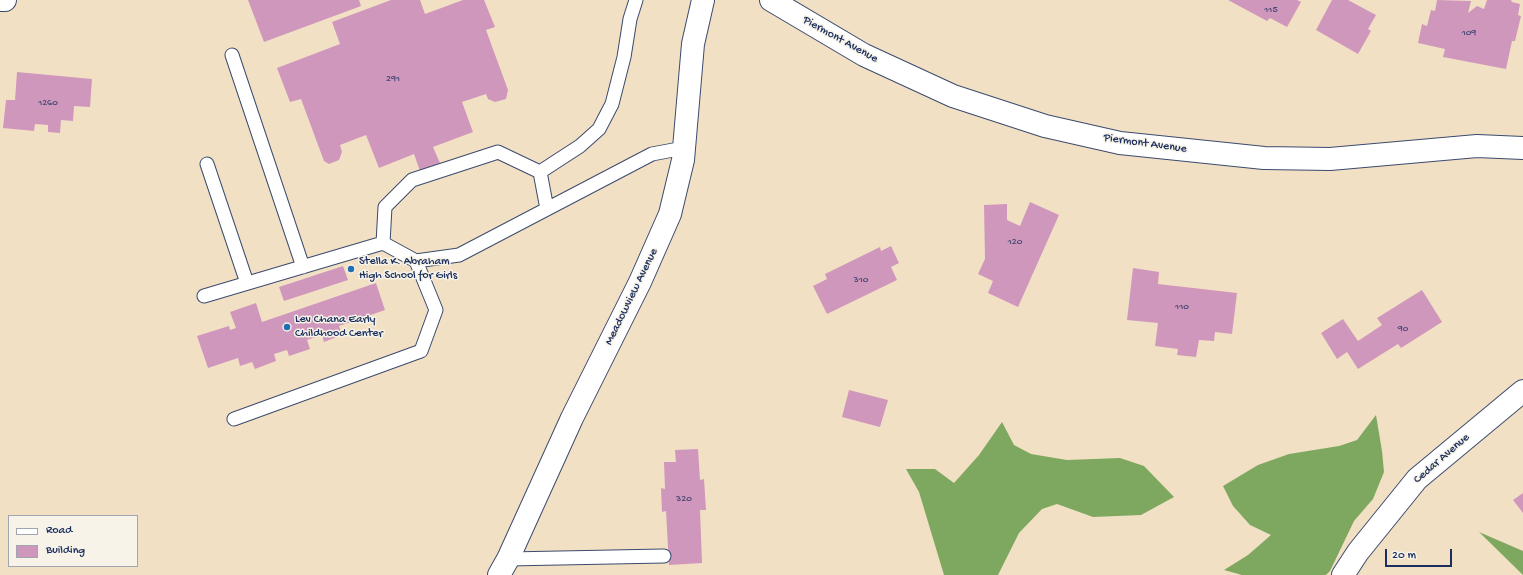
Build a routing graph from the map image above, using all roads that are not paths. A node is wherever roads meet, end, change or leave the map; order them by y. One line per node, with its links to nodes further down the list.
1 (0, 0): 2 (street)
2 (5, 0)
3 (636, 0): 10 (lane)
4 (703, 0): 7 (street, Meadowview Avenue)
5 (771, 0): 8 (street, Piermont Avenue)
6 (232, 55): 14 (lane)
7 (684, 148): 11 (lane); 20 (street, Meadowview Avenue)
8 (1523, 148)
9 (207, 164): 15 (lane)
10 (540, 172): 11 (lane); 12 (lane)
11 (547, 209): 13 (lane)
12 (383, 243): 13 (lane); 14 (lane)
13 (416, 261): 18 (lane)
14 (303, 267): 15 (lane)
15 (247, 283): 16 (lane)
16 (204, 296)
17 (1523, 391): 21 (street, Cedar Avenue)
18 (234, 419)
19 (664, 556): 20 (lane)
20 (504, 567)
21 (1344, 575)

